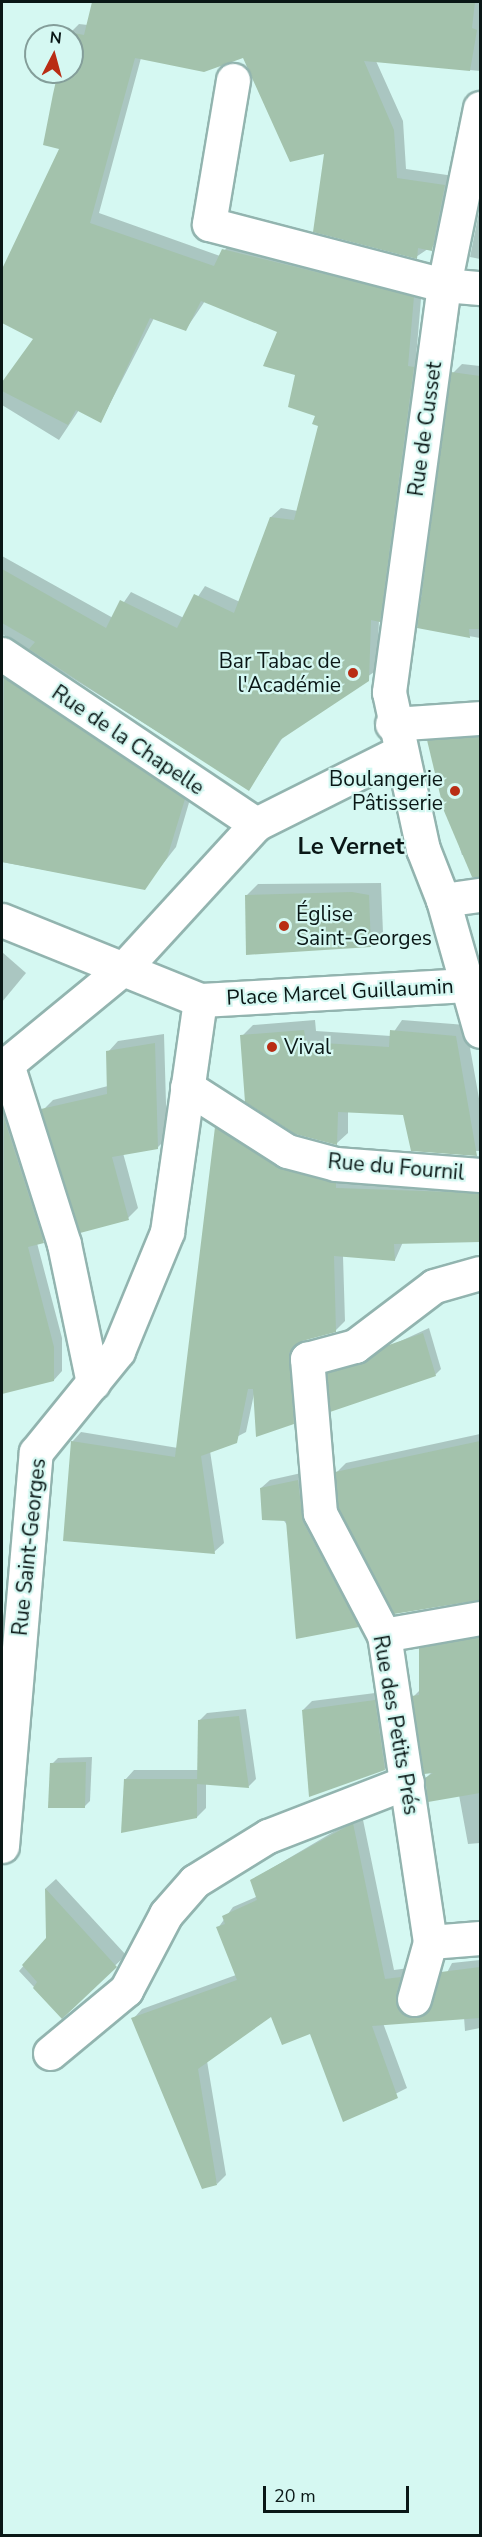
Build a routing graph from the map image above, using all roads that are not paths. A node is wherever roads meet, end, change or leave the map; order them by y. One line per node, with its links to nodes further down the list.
1 (233, 80): 3 (street)
2 (480, 108): 3 (street, Rue de Cusset)
3 (444, 285): 4 (street); 7 (street, Rue de Cusset)
4 (480, 288)
5 (2, 654): 8 (street, Rue de la Chapelle)
6 (480, 717): 7 (street)
7 (395, 738): 8 (street); 10 (street, Place Marcel Guillaumin)
8 (256, 824): 12 (street)
9 (480, 895): 10 (street)
10 (443, 900): 13 (street, Place Marcel Guillaumin)
11 (2, 920): 12 (street, Place Marcel Guillaumin)
12 (126, 966): 14 (street, Place Marcel Guillaumin); 16 (street)
13 (469, 985): 14 (street, Place Marcel Guillaumin); 15 (street)
14 (200, 1000): 17 (street, Rue Saint-Georges)
15 (480, 1031)
16 (4, 1066): 20 (street)
17 (187, 1087): 18 (street, Rue du Fournil); 20 (street, Rue Saint-Georges)
18 (480, 1175)
19 (480, 1273): 22 (street, Rue des Petits Prés)
20 (93, 1383): 24 (street, Rue Saint-Georges)
21 (480, 1618): 22 (street)
22 (384, 1635): 23 (street, Rue des Petits Prés)
23 (407, 1782): 26 (street, Rue des Petits Prés); 28 (street)
24 (2, 1846)
25 (480, 1938): 26 (street)
26 (430, 1942): 27 (street, Rue des Petits Prés)
27 (414, 1999)
28 (50, 2053)

